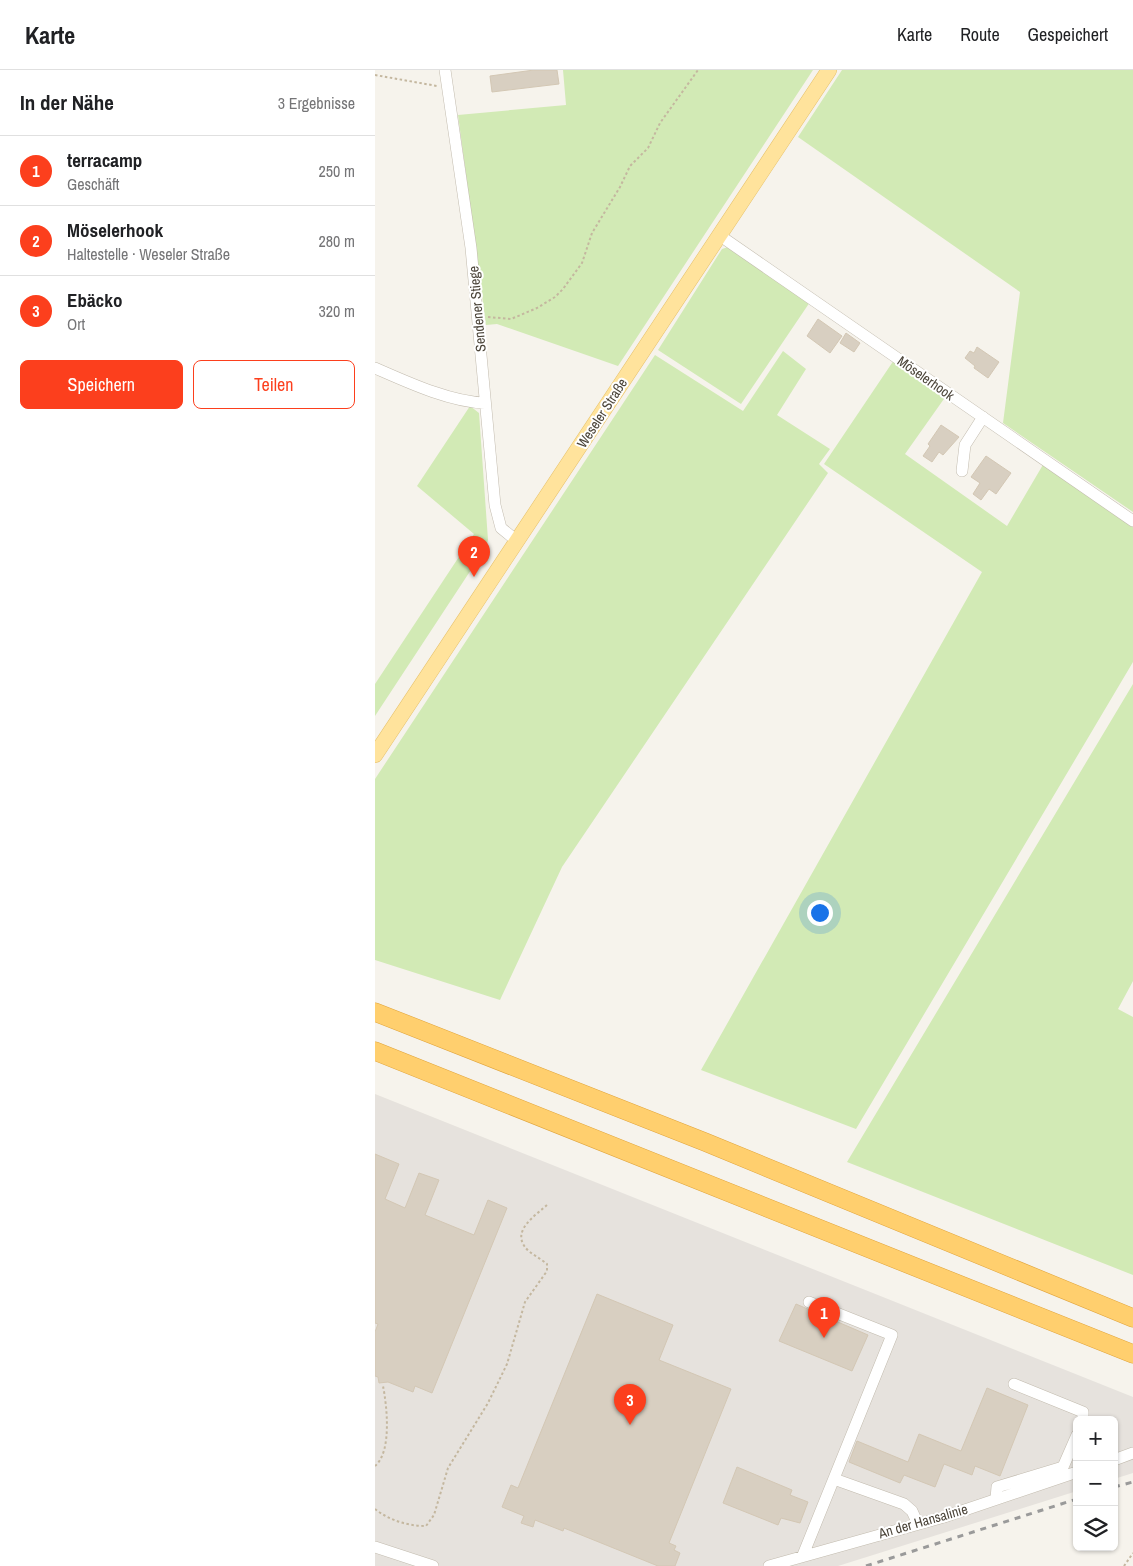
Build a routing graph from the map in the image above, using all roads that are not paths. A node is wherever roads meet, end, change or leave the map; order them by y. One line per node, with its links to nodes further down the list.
1 (445, 70): 5 (street, Sendener Stiege)
2 (829, 70): 3 (main road, Weseler Straße)
3 (719, 235): 6 (street, Möselerhook); 9 (main road, Weseler Straße)
4 (375, 368): 5 (street)
5 (485, 403): 9 (street, Sendener Stiege)
6 (983, 417): 7 (street); 8 (street, Möselerhook)
7 (962, 471)
8 (1133, 521)
9 (517, 541): 10 (main road, Weseler Straße)
10 (375, 755)
11 (375, 1012): 14 (highway)
12 (375, 1051): 15 (highway)
13 (809, 1302): 22 (street)
14 (1133, 1318)
15 (1133, 1354)
16 (1014, 1384): 17 (street)
17 (1083, 1416)
18 (1073, 1444): 23 (street)
19 (1133, 1453): 20 (street)
20 (1118, 1459)
21 (1073, 1473): 23 (street, An der Hansalinie)
22 (834, 1479): 24 (street); 26 (street)
23 (996, 1499): 24 (street, An der Hansalinie)
24 (918, 1524): 26 (street, An der Hansalinie)
25 (375, 1547): 27 (street)
26 (803, 1555): 29 (street, An der Hansalinie)
27 (407, 1562): 28 (street)
28 (433, 1566)
29 (769, 1566)

